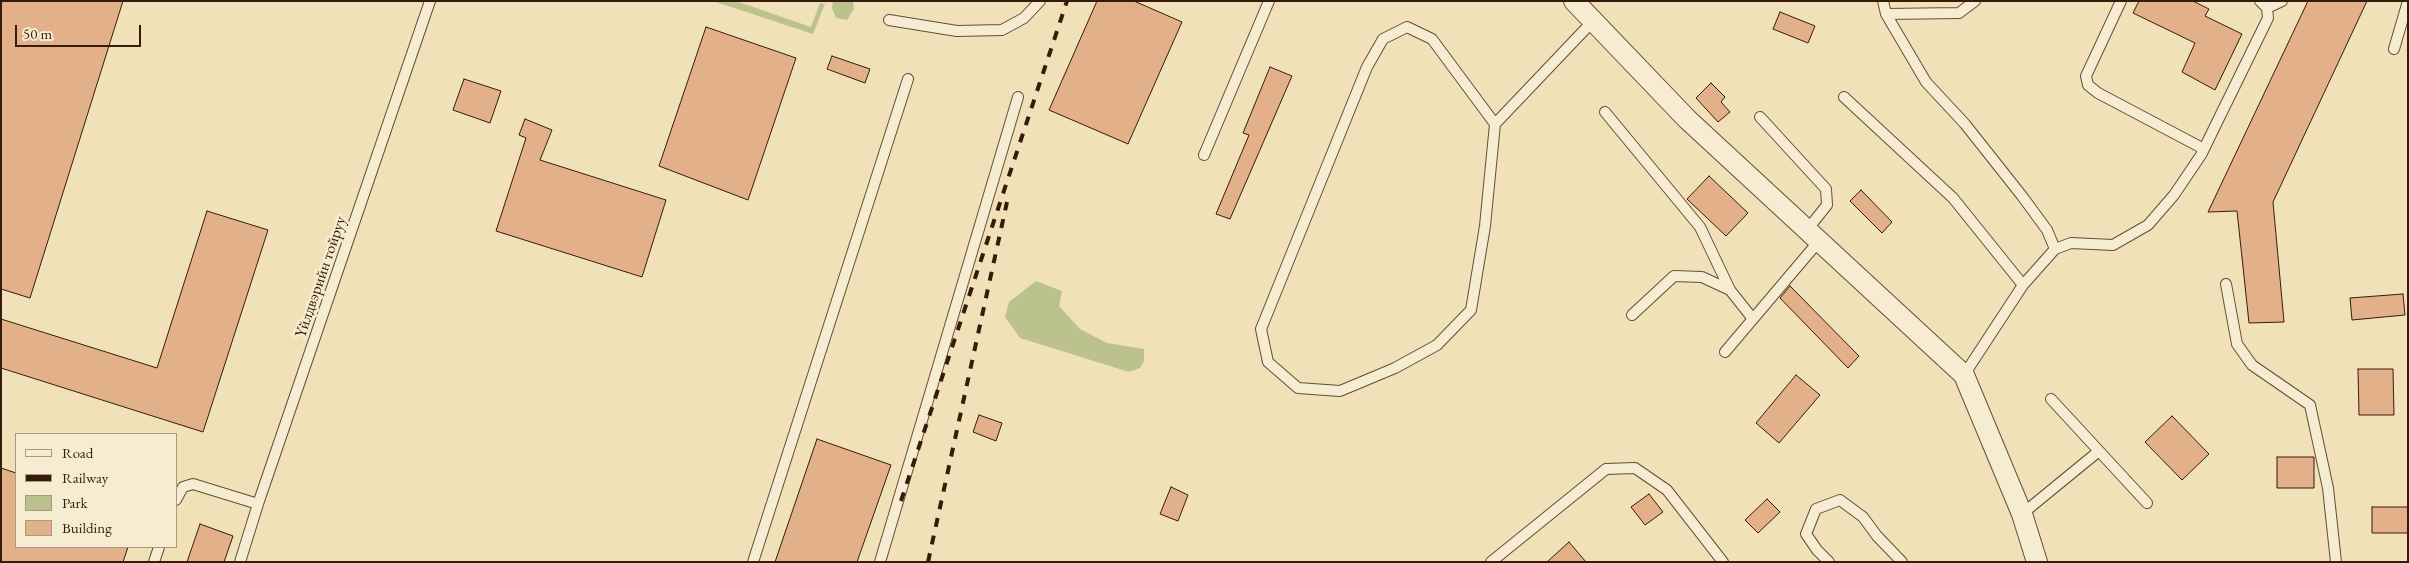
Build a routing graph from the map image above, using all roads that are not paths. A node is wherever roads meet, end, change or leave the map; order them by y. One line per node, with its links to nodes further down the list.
1 (430, 1): 36 (lane, Үйлдвэрийн тойруу)
2 (1040, 1): 12 (lane)
3 (1269, 1): 22 (lane)
4 (1574, 1): 13 (street)
5 (1883, 1): 11 (lane)
6 (1975, 1): 11 (lane)
7 (2121, 1): 21 (lane)
8 (2282, 1): 10 (lane)
9 (2408, 1): 14 (lane)
10 (2263, 5): 21 (lane)
11 (1886, 14): 24 (lane)
12 (889, 20)
13 (1593, 21): 20 (lane); 23 (street)
14 (2394, 49)
15 (908, 79): 41 (lane)
16 (1018, 96): 42 (lane)
17 (1844, 97): 26 (lane)
18 (1605, 112): 27 (lane)
19 (1760, 117): 23 (lane)
20 (1495, 124): 20 (lane)
21 (2204, 148): 24 (lane)
22 (1204, 155)
23 (1813, 235): 29 (lane); 31 (street)
24 (2055, 249): 26 (lane)
25 (2226, 284): 48 (lane)
26 (2023, 286): 31 (lane)
27 (1730, 290): 28 (lane); 29 (lane)
28 (1632, 315)
29 (1753, 319): 30 (lane)
30 (1725, 352)
31 (1964, 376): 37 (street)
32 (2051, 399): 33 (lane)
33 (2099, 451): 35 (lane); 37 (lane)
34 (178, 496): 36 (lane)
35 (2148, 503)
36 (258, 504): 40 (lane, Үйлдвэрийн тойруу)
37 (2022, 514): 47 (street)
38 (160, 548): 39 (lane)
39 (154, 562)
40 (240, 562)
41 (753, 562)
42 (880, 562)
43 (1491, 562): 44 (lane)
44 (1724, 562)
45 (1829, 562): 46 (lane)
46 (1902, 562)
47 (2036, 562)
48 (2336, 562)

